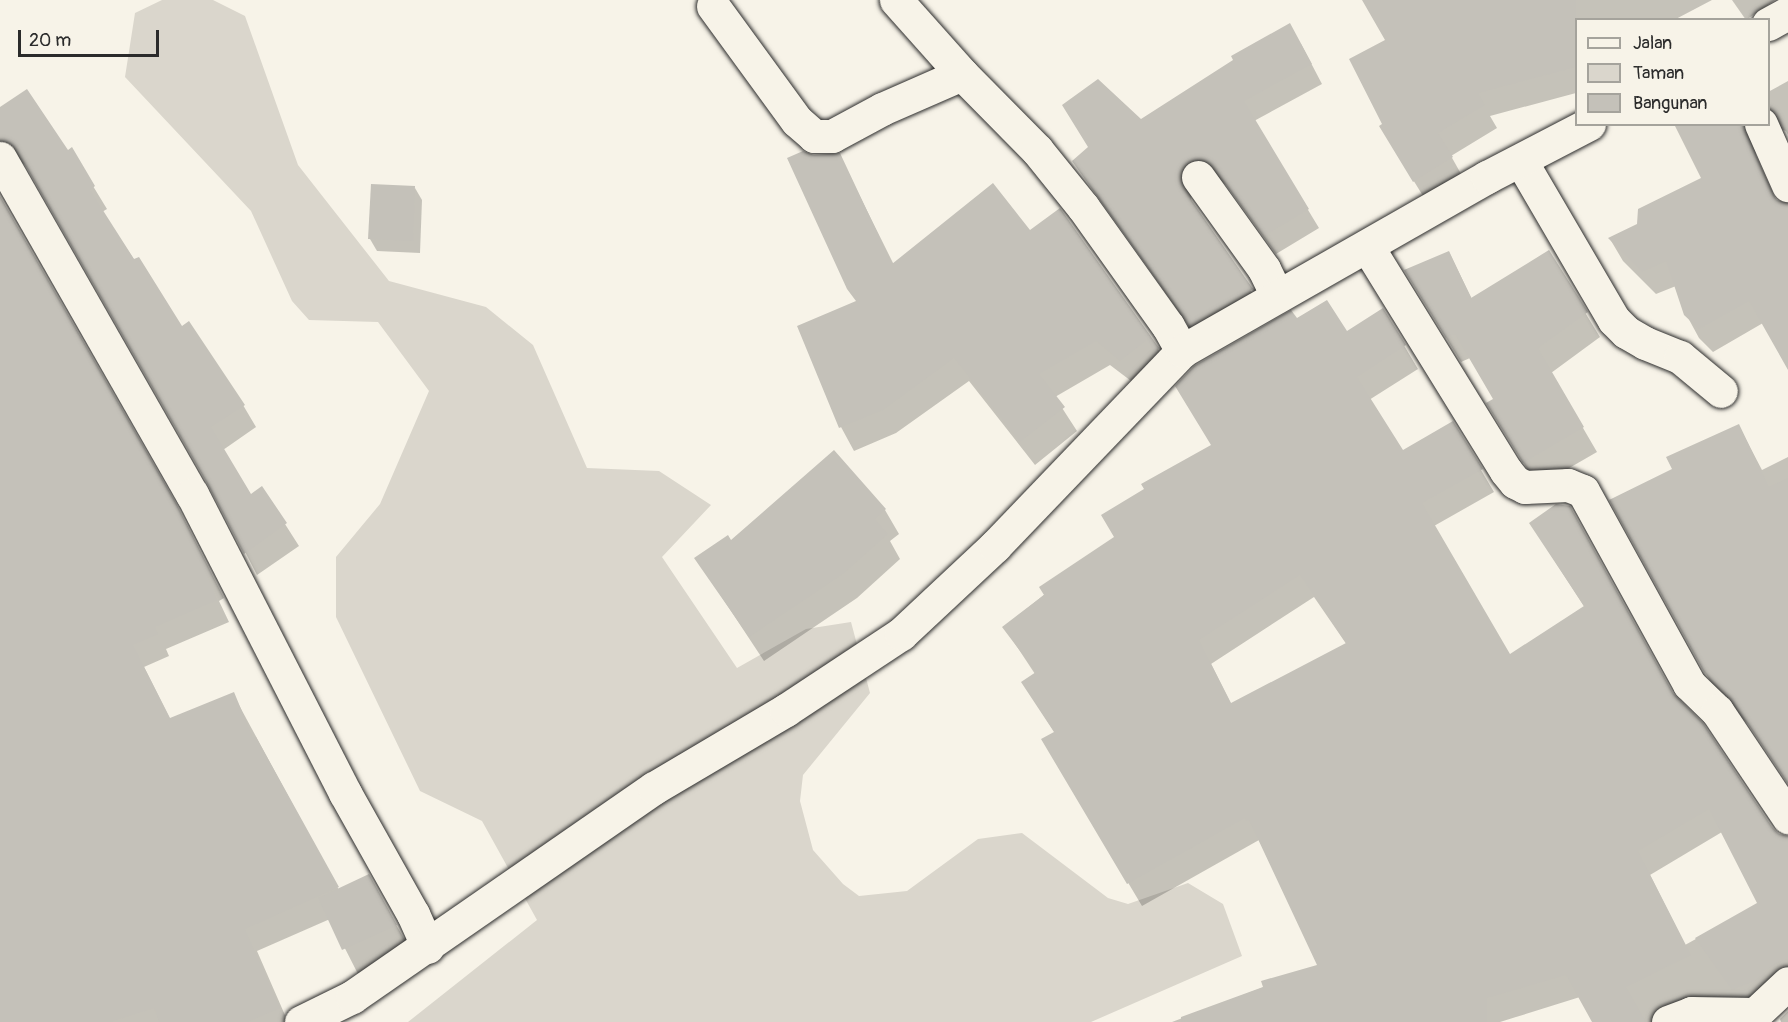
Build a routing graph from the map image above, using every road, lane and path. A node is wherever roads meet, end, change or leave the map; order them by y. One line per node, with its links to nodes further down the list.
1 (896, 0): 5 (street)
2 (713, 6): 5 (street)
3 (1788, 13): 4 (street)
4 (1770, 23)
5 (962, 74): 14 (street)
6 (1585, 126): 9 (street)
7 (1762, 126): 11 (street)
8 (0, 158): 17 (street)
9 (1521, 161): 12 (street); 15 (street)
10 (1198, 177): 13 (street)
11 (1788, 185)
12 (1367, 246): 13 (street); 16 (street)
13 (1277, 296): 14 (street)
14 (1182, 351): 17 (street)
15 (1721, 391)
16 (1788, 817)
17 (428, 947): 20 (street)
18 (1788, 983): 19 (street)
19 (1753, 1018): 21 (street)
20 (301, 1022)
21 (1668, 1022)

